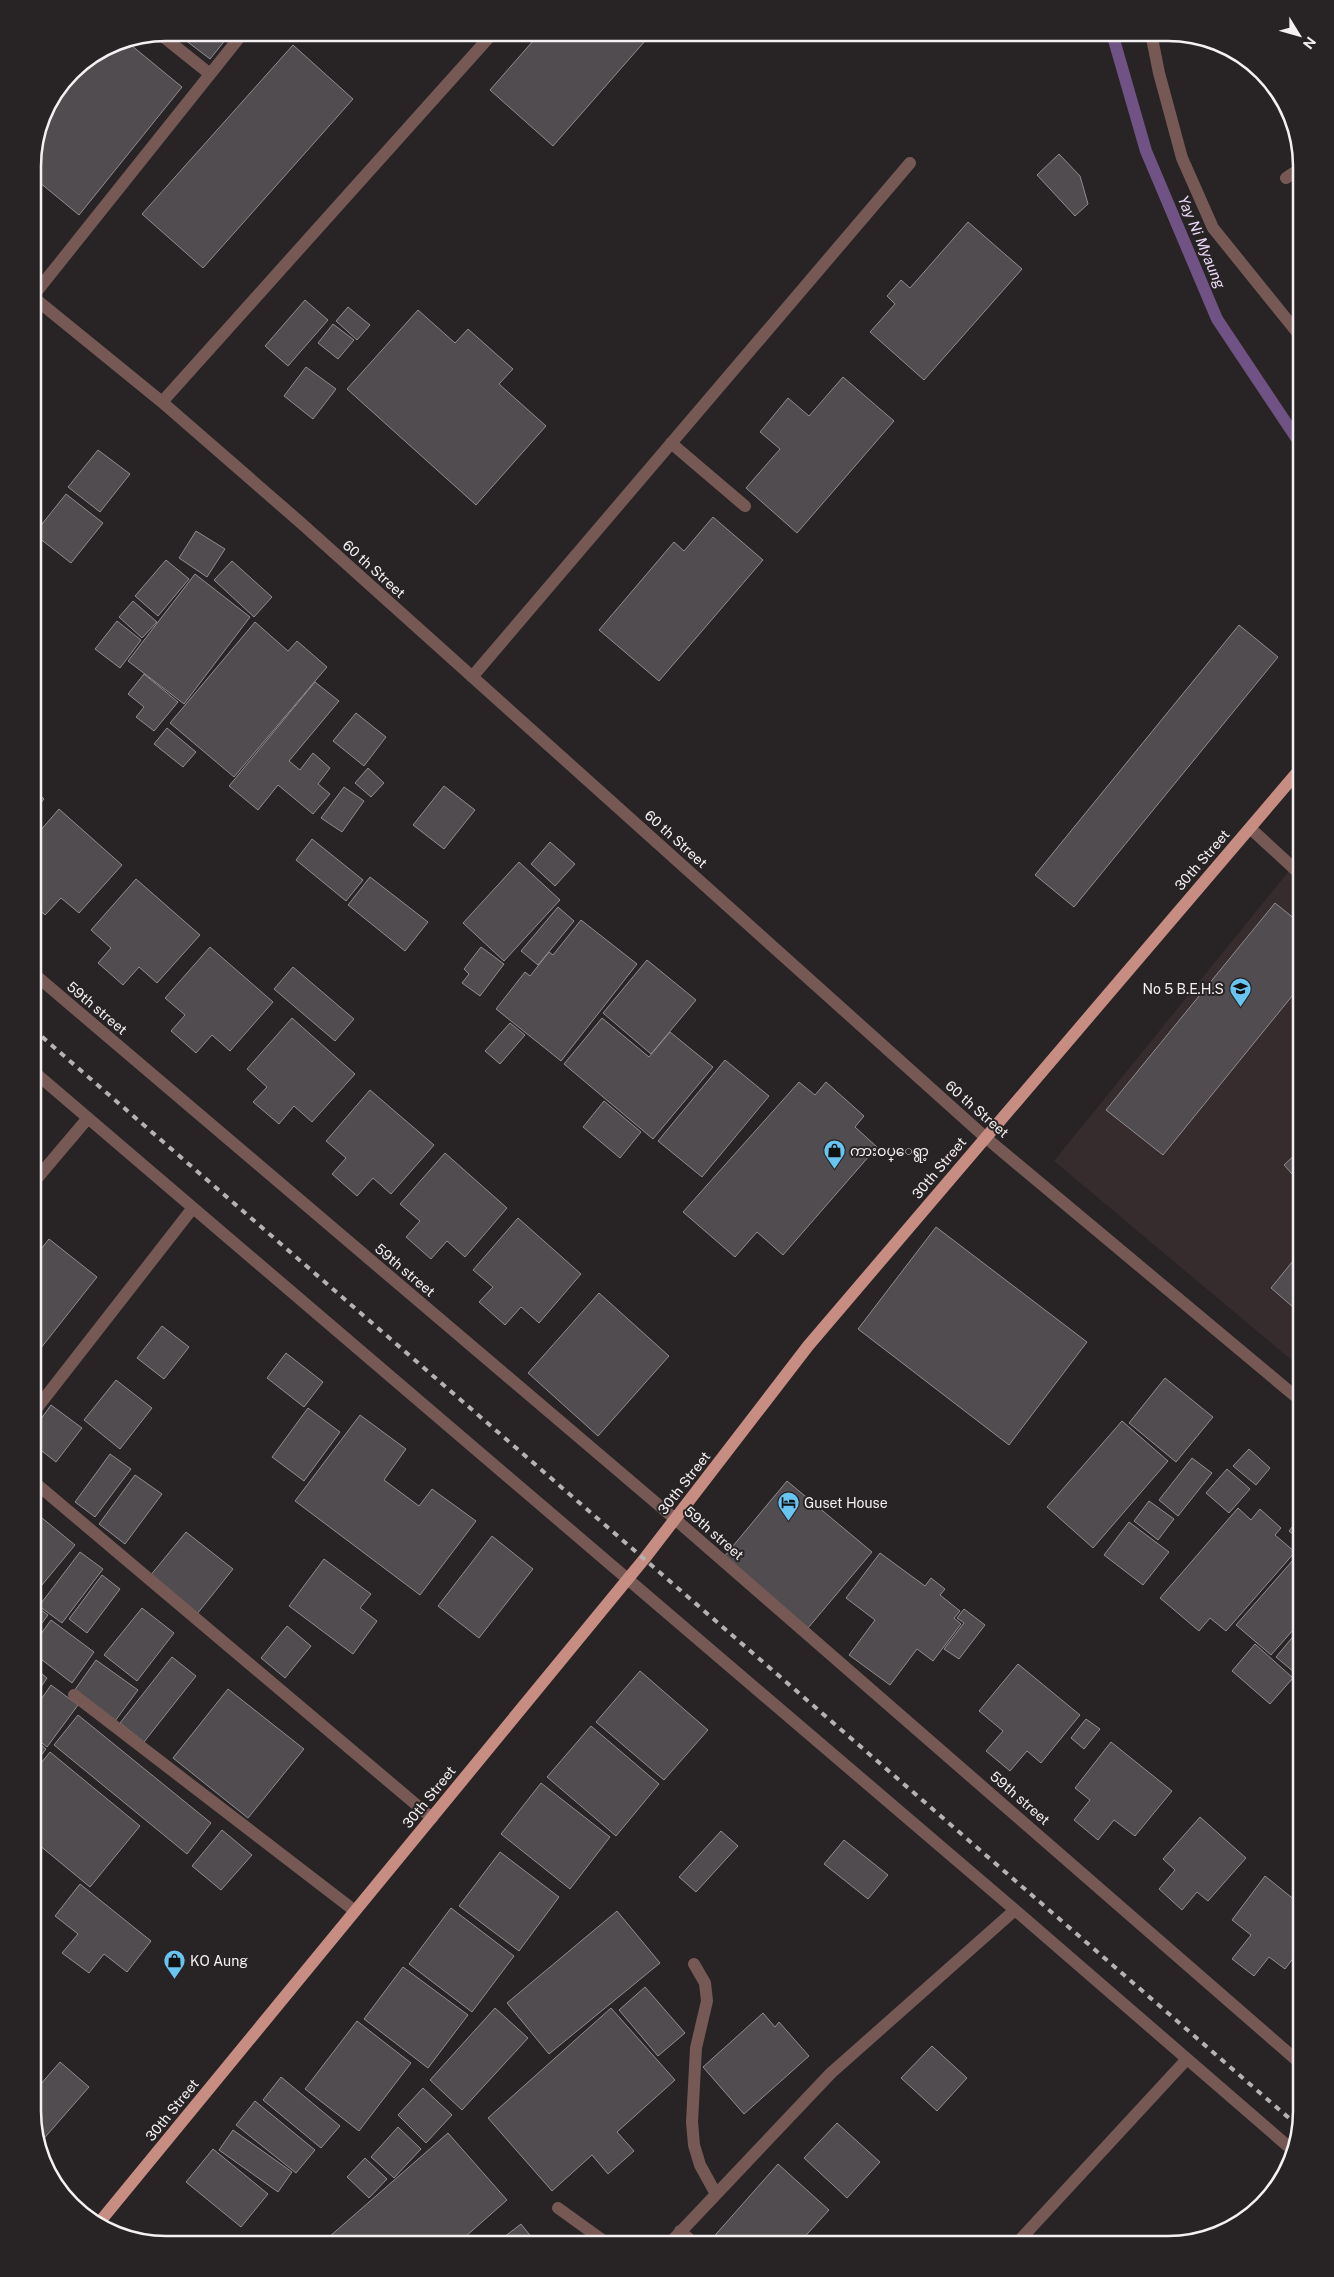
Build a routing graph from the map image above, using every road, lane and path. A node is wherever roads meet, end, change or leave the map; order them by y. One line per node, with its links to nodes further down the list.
1 (170, 42): 5 (street)
2 (235, 42): 5 (street)
3 (485, 42): 12 (street)
4 (1153, 42): 11 (street)
5 (210, 74): 9 (street)
6 (910, 163): 13 (street)
7 (1293, 174): 8 (street)
8 (1286, 178)
9 (42, 285)
10 (42, 303): 12 (street, 60 th Street)
11 (1293, 326)
12 (162, 402): 15 (street, 60 th Street)
13 (671, 443): 14 (street); 15 (street)
14 (745, 506)
15 (472, 676): 22 (street, 60 th Street)
16 (1293, 778): 17 (main road, 30th Street)
17 (1250, 828): 18 (street); 22 (main road, 30th Street)
18 (1293, 867)
19 (42, 980): 28 (street, 59th street)
20 (42, 1078): 21 (street)
21 (88, 1118): 23 (street); 24 (street)
22 (985, 1137): 25 (street, 60 th Street); 28 (main road, 30th Street)
23 (41, 1173)
24 (192, 1209): 26 (street); 29 (street)
25 (1293, 1394)
26 (41, 1403)
27 (41, 1488): 31 (street)
28 (675, 1519): 29 (main road, 30th Street); 35 (street, 59th street)
29 (627, 1579): 31 (main road, 30th Street); 32 (street)
30 (74, 1694): 33 (street)
31 (432, 1818): 33 (main road, 30th Street)
32 (1015, 1910): 36 (street); 38 (street)
33 (355, 1911): 40 (main road, 30th Street)
34 (694, 1964): 38 (street)
35 (1293, 2056)
36 (1187, 2059): 37 (street); 45 (street)
37 (1287, 2146)
38 (716, 2194): 41 (street)
39 (558, 2208): 42 (street)
40 (103, 2218)
41 (680, 2231): 43 (street); 44 (street)
42 (596, 2235)
43 (676, 2236)
44 (685, 2236)
45 (1024, 2236)

